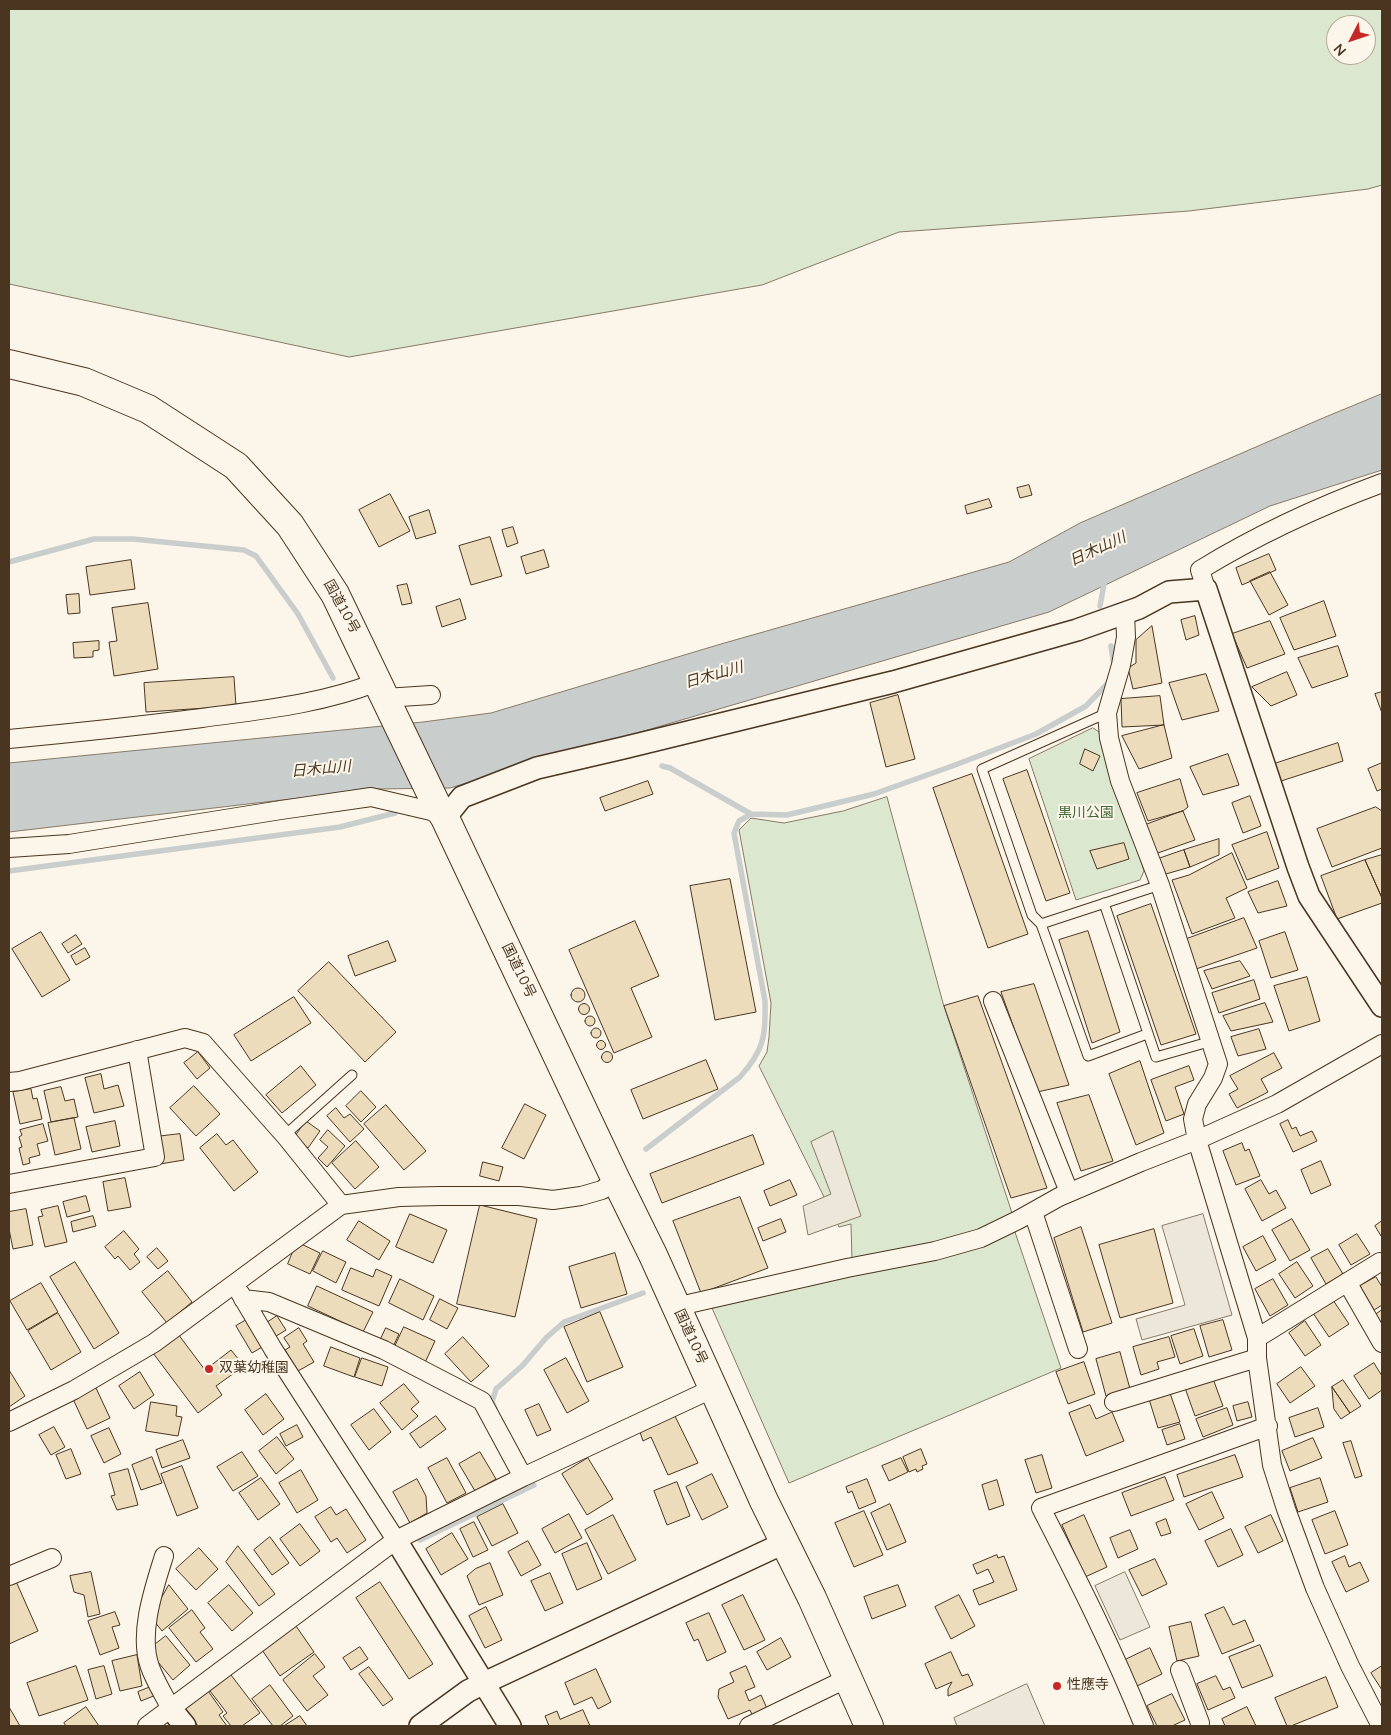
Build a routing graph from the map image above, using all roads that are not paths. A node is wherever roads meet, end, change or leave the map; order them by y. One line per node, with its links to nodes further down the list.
1 (9, 364): 6 (highway, 国道10号)
2 (1382, 483): 3 (street)
3 (1206, 589): 4 (street); 15 (street)
4 (1125, 613): 7 (street); 9 (street)
5 (431, 695): 6 (street)
6 (385, 700): 8 (street); 9 (highway, 国道10号)
7 (1107, 714): 11 (street); 13 (lane)
8 (9, 739)
9 (441, 811): 10 (street); 24 (highway, 国道10号)
10 (9, 848)
11 (1160, 885): 12 (lane); 17 (street)
12 (1104, 904): 13 (lane); 16 (lane)
13 (1041, 924): 16 (lane)
14 (993, 1001): 26 (street)
15 (1382, 1006)
16 (1148, 1034): 17 (lane)
17 (1212, 1041): 23 (street)
18 (1382, 1044): 23 (street)
19 (137, 1050): 21 (street); 22 (street); 25 (street)
20 (352, 1075): 22 (lane)
21 (9, 1082)
22 (285, 1135): 27 (street)
23 (1197, 1140): 26 (street); 33 (street)
24 (616, 1180): 27 (street); 32 (highway, 国道10号)
25 (9, 1184)
26 (1069, 1192): 28 (street)
27 (341, 1205): 31 (street)
28 (1032, 1212): 32 (street); 35 (street)
29 (1380, 1262): 30 (street)
30 (1347, 1282): 33 (street); 34 (street)
31 (239, 1292): 39 (street); 41 (street); 42 (street)
32 (675, 1307): 37 (highway, 国道10号)
33 (1257, 1338): 36 (street)
34 (1382, 1343)
35 (1078, 1350)
36 (1257, 1358): 38 (street); 40 (street)
37 (714, 1388): 41 (street); 43 (highway, 国道10号)
38 (1114, 1402)
39 (9, 1422)
40 (1268, 1426): 58 (street); 59 (street)
41 (523, 1477): 42 (street)
42 (396, 1540): 49 (street); 50 (street)
43 (784, 1543): 48 (highway, 国道10号); 49 (street)
44 (164, 1556): 50 (street)
45 (52, 1558): 46 (street)
46 (9, 1576)
47 (1180, 1670): 51 (street)
48 (848, 1678): 56 (street); 57 (highway, 国道10号)
49 (484, 1682): 54 (street); 55 (street)
50 (171, 1709): 52 (street); 53 (street)
51 (1198, 1725)
52 (147, 1726)
53 (185, 1726)
54 (420, 1726)
55 (510, 1726)
56 (749, 1726)
57 (869, 1726)
58 (1144, 1726)
59 (1382, 1726)

